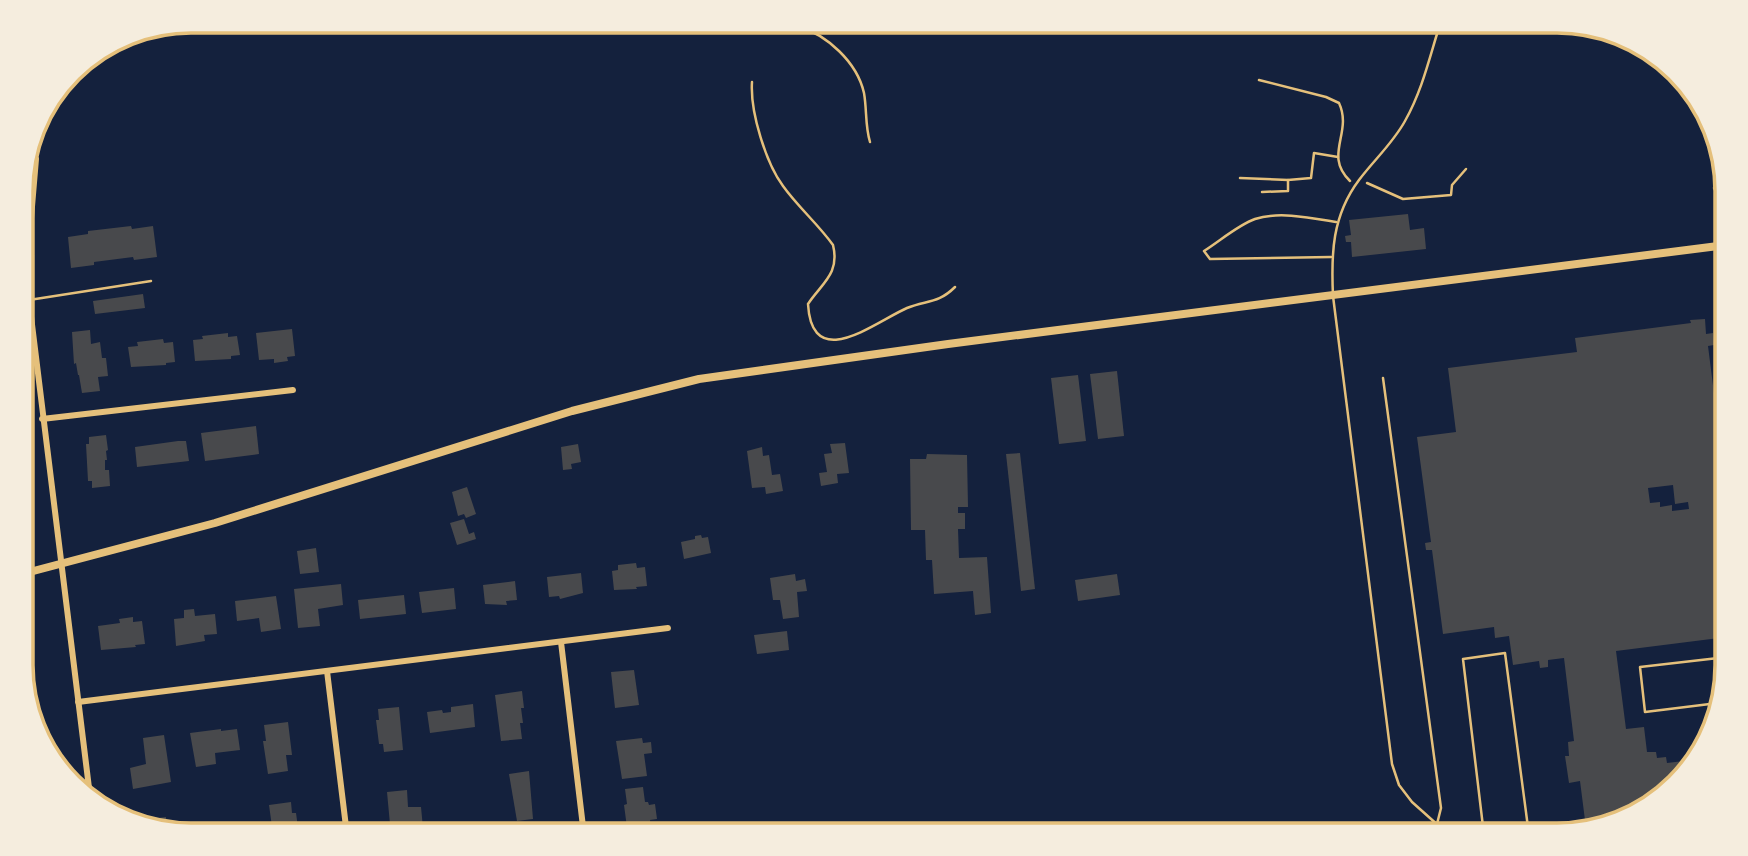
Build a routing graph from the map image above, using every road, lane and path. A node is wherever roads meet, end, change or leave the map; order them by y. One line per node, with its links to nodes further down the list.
1 (1438, 33): 13 (lane)
2 (814, 34): 5 (path)
3 (1259, 80): 6 (path)
4 (752, 82): 17 (path)
5 (870, 142)
6 (1338, 157): 9 (path); 11 (path)
7 (1466, 169): 10 (path)
8 (1240, 178): 9 (path)
9 (1288, 180): 12 (path)
10 (1362, 181)
11 (1352, 183)
12 (1262, 192)
13 (1336, 222): 15 (lane); 15 (lane)
14 (1715, 247): 18 (street)
15 (1331, 257): 18 (lane)
16 (151, 281): 19 (lane)
17 (955, 287)
18 (1333, 296): 24 (street); 33 (lane)
19 (34, 303)
20 (34, 355): 23 (street)
21 (1383, 378): 34 (lane)
22 (293, 390): 23 (street)
23 (42, 419): 24 (street)
24 (60, 564): 25 (street); 30 (street)
25 (33, 570)
26 (668, 628): 27 (street)
27 (561, 642): 29 (street); 38 (street)
28 (1715, 658): 31 (lane)
29 (327, 671): 30 (street); 37 (street)
30 (78, 702): 32 (street)
31 (1710, 704)
32 (89, 785)
33 (1435, 822)
34 (1437, 822)
35 (1482, 822): 36 (lane)
36 (1527, 822)
37 (346, 823)
38 (583, 823)

